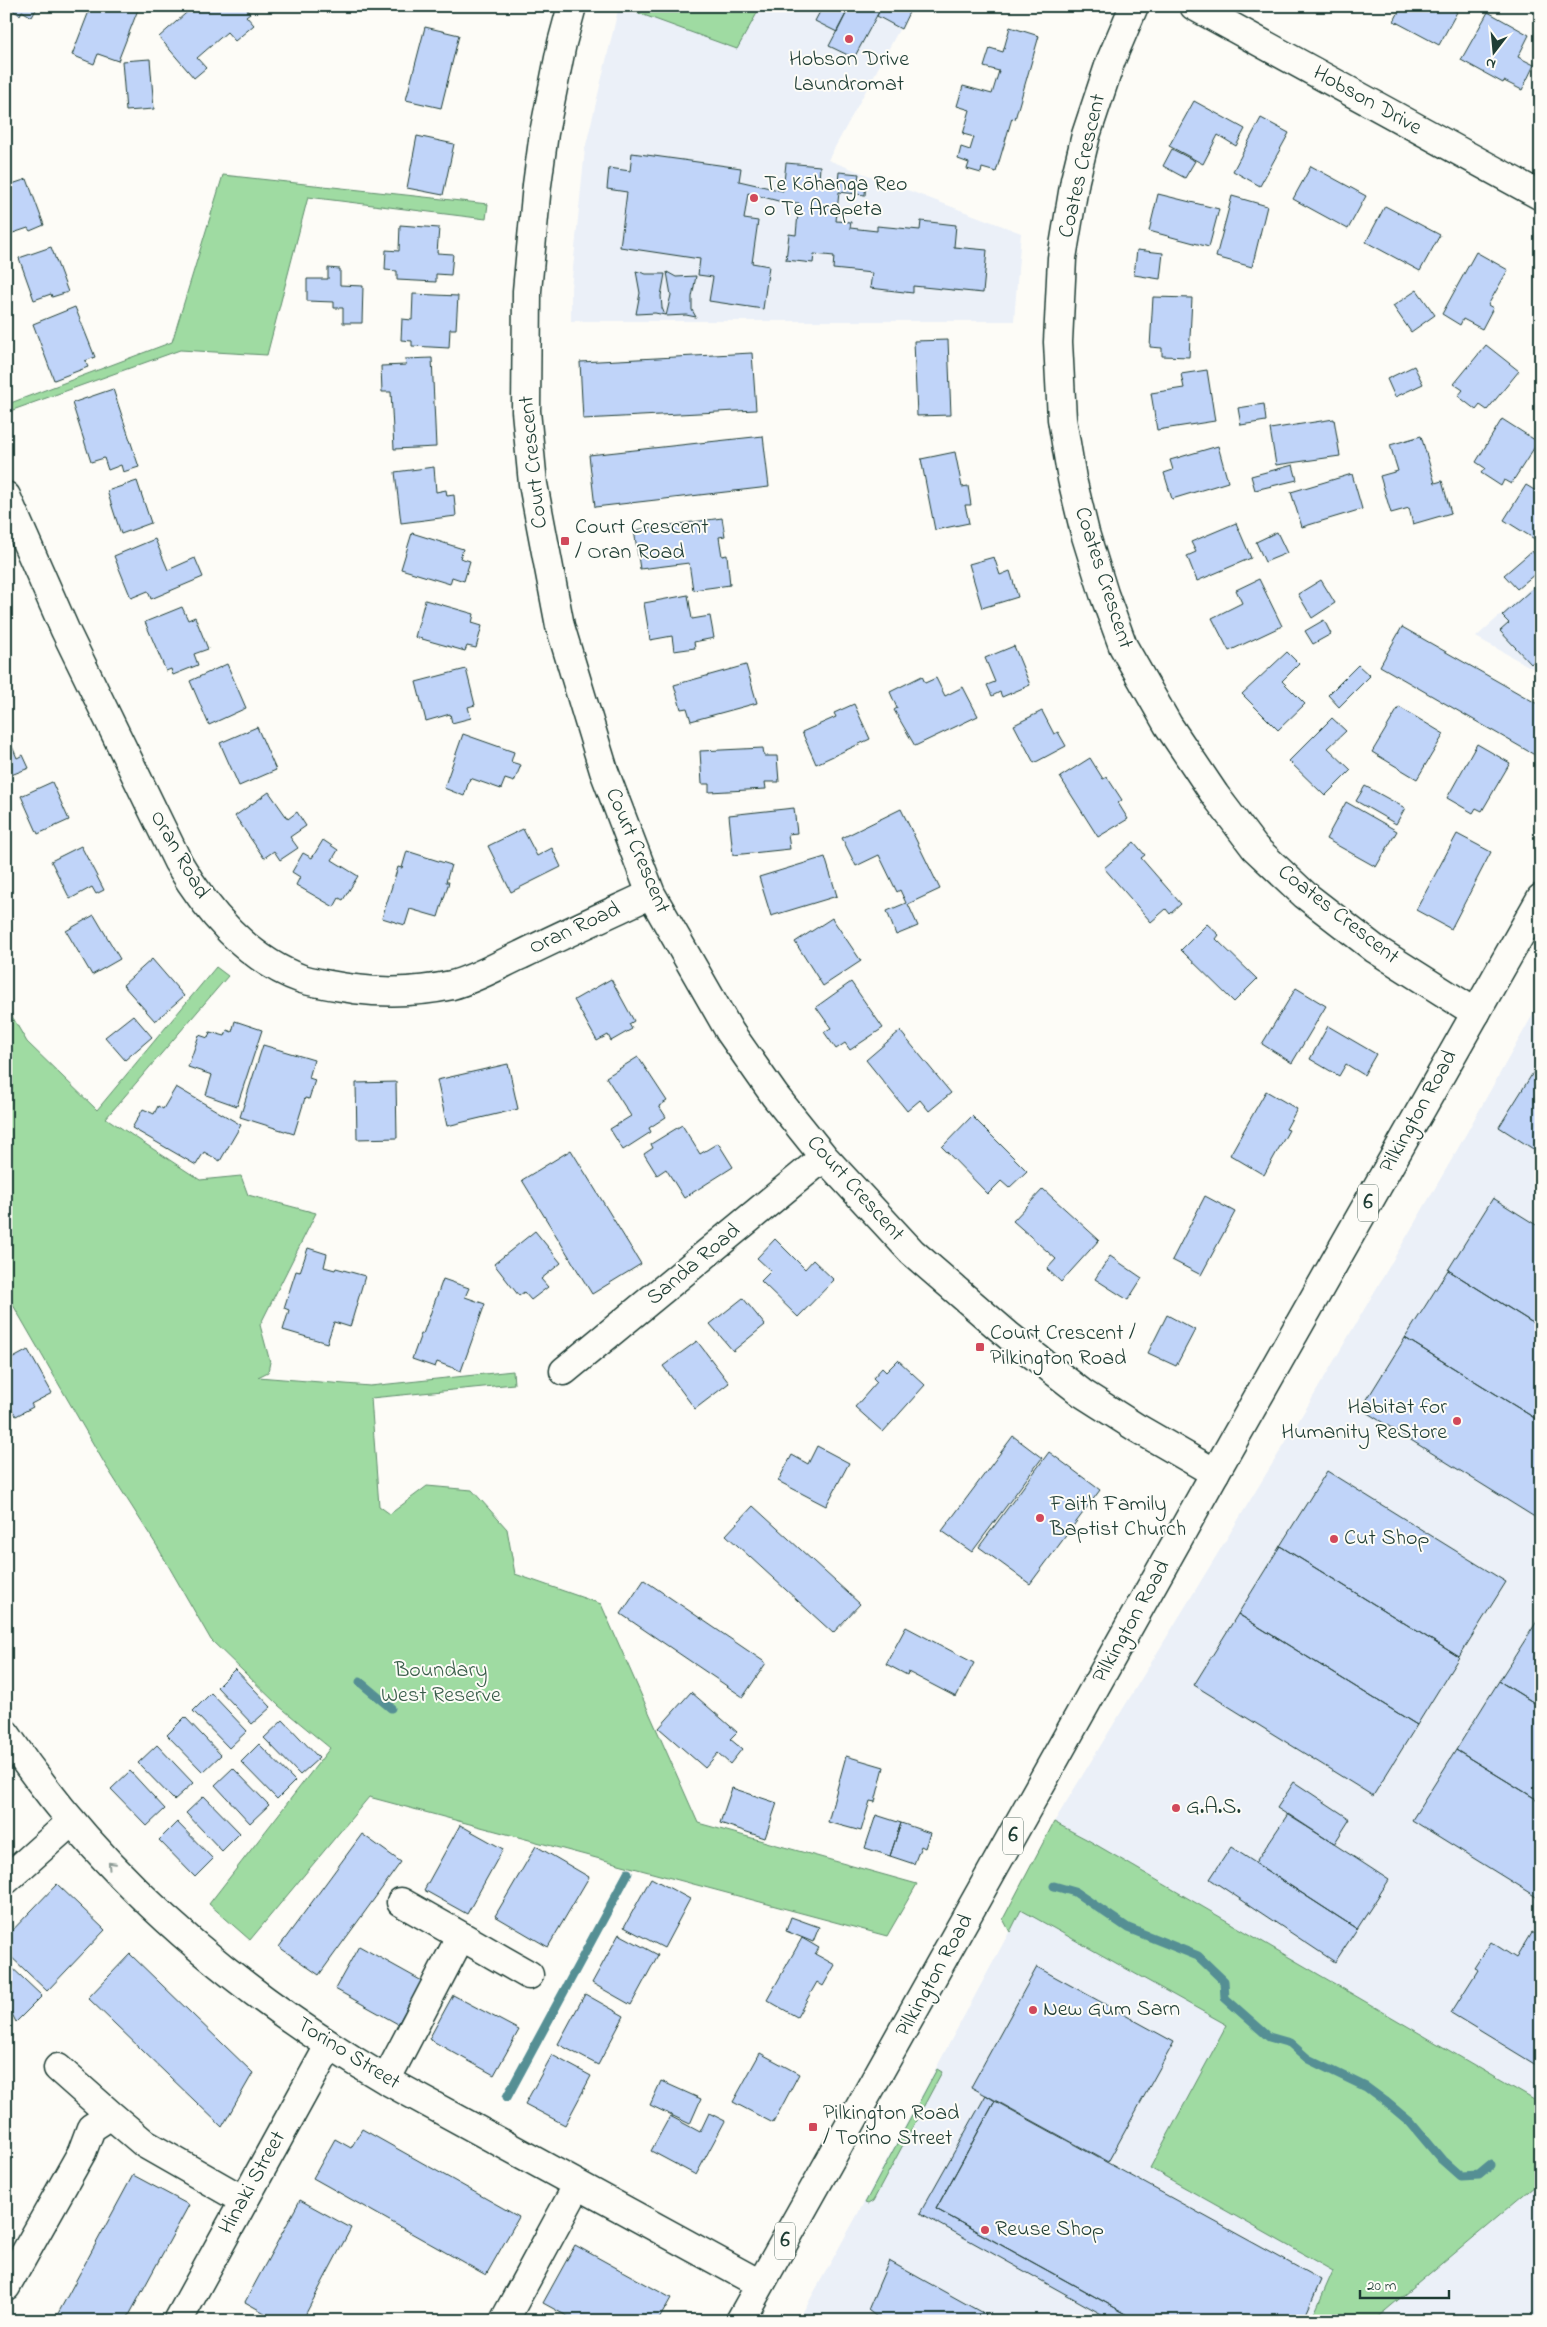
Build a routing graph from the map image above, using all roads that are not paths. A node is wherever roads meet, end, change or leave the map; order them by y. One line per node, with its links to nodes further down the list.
1 (572, 6): 6 (street, Court Crescent)
2 (1134, 6): 8 (street, Coates Crescent)
3 (1194, 6): 4 (street, Hobson Drive)
4 (1541, 196)
5 (6, 496): 6 (street, Oran Road)
6 (651, 894): 9 (street, Court Crescent)
7 (1541, 898): 8 (street, Pilkington Road / 6)
8 (1476, 1012): 11 (street, Pilkington Road / 6)
9 (824, 1157): 10 (street, Sanda Road); 11 (street, Court Crescent)
10 (564, 1371)
11 (1215, 1473): 24 (street, Pilkington Road / 6)
12 (6, 1734): 13 (street, Torino Street)
13 (72, 1821): 14 (street); 18 (street, Torino Street, one-way to 13)
14 (6, 1880)
15 (401, 1902): 16 (street)
16 (461, 1936): 17 (street); 20 (street)
17 (529, 1975)
18 (329, 2046): 20 (street, Torino Street); 23 (street, Hinaki Street)
19 (58, 2068): 21 (street)
20 (386, 2080): 22 (street, Torino Street)
21 (111, 2115): 23 (street); 25 (street)
22 (577, 2186): 24 (street, Torino Street); 27 (street)
23 (243, 2200): 26 (street, Hinaki Street)
24 (760, 2284): 28 (street, Pilkington Road / 6)
25 (6, 2287)
26 (184, 2318)
27 (504, 2321)
28 (740, 2321)

